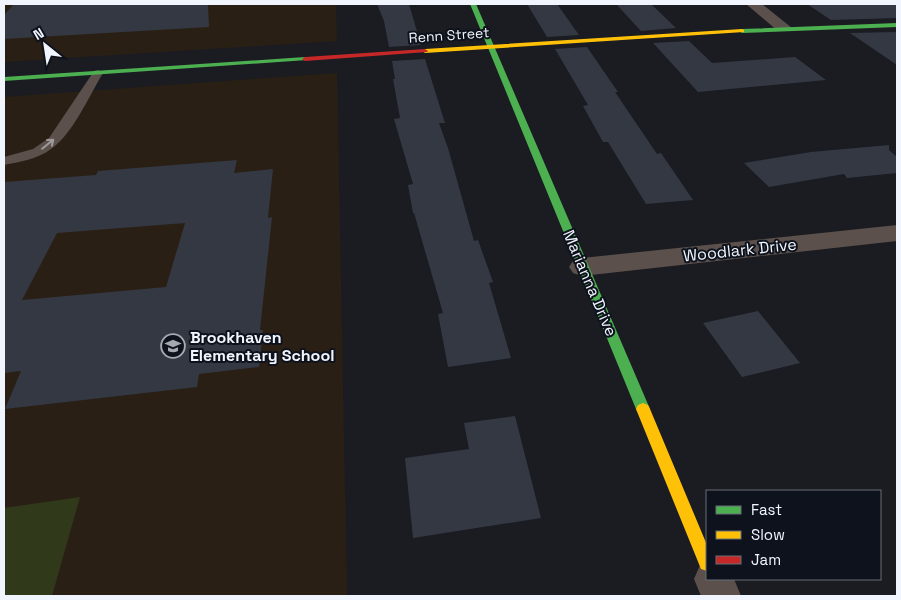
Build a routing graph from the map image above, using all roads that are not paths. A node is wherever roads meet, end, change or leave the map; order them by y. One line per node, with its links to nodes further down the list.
1 (473, 4): 5 (street, Marianna Drive)
2 (753, 4): 4 (street)
3 (897, 26): 4 (street, Renn Street)
4 (784, 28): 5 (street, Renn Street)
5 (492, 48): 6 (street, Renn Street); 10 (street, Marianna Drive)
6 (98, 72): 7 (street, Renn Street); 8 (lane, one-way to 6)
7 (4, 79)
8 (4, 161)
9 (897, 233): 10 (street, Woodlark Drive)
10 (582, 267): 11 (street, Marianna Drive)
11 (706, 561)
12 (714, 580): 13 (street)
13 (721, 596)

